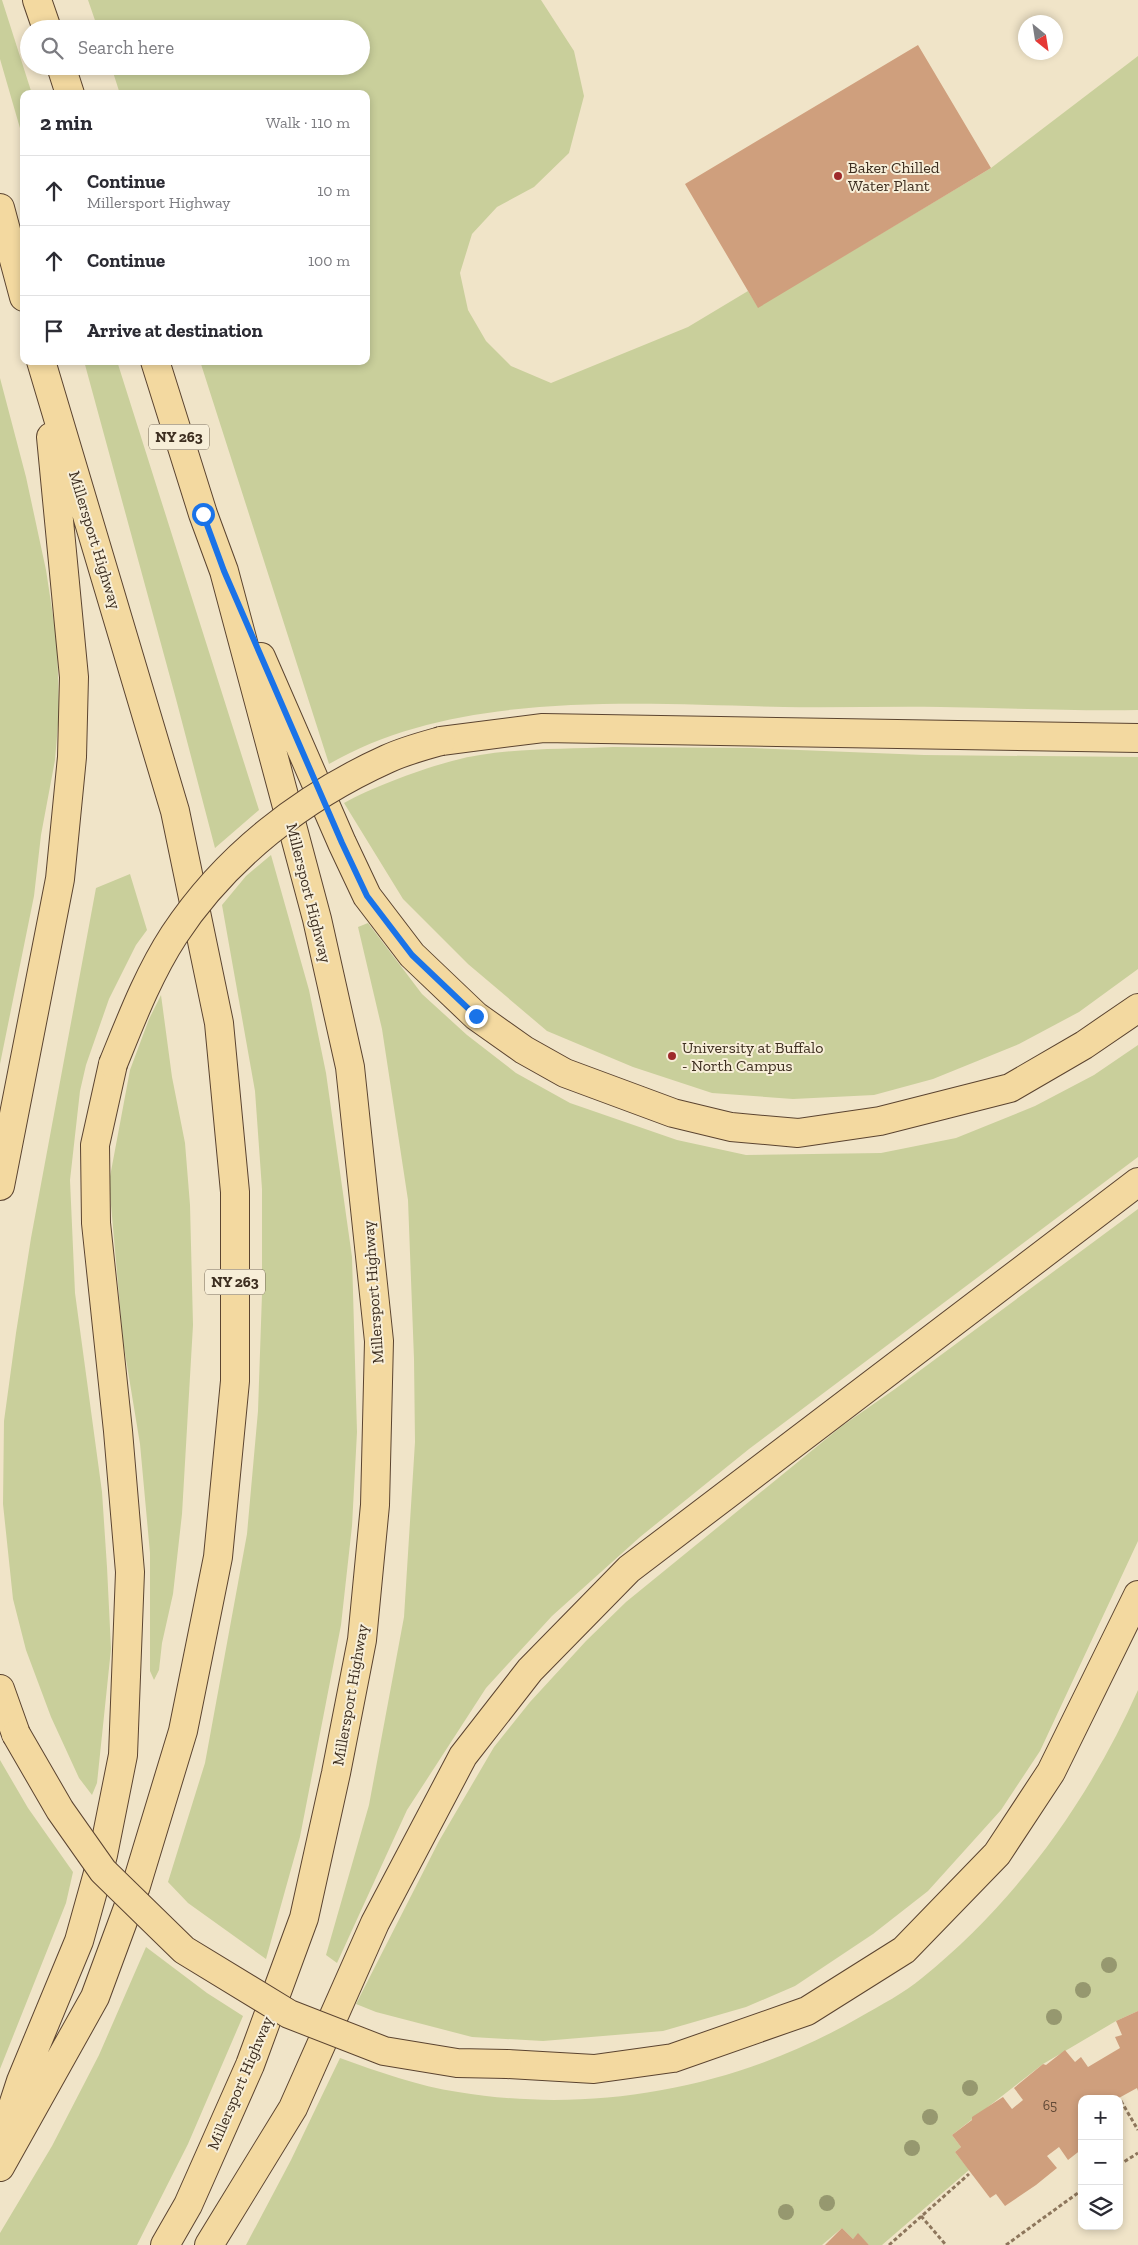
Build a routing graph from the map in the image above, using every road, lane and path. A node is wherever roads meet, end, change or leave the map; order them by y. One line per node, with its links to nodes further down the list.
1 (36, 0): 3 (main road)
2 (54, 0): 4 (main road)
3 (44, 20)
4 (56, 20)
5 (64, 75): 6 (main road)
6 (69, 90)
7 (0, 208): 8 (main road)
8 (3, 225): 9 (main road)
9 (20, 283)
10 (155, 365): 12 (main road, Millersport Highway / NY 263)
11 (44, 370): 16 (main road); 24 (main road, Millersport Highway / NY 263)
12 (224, 571): 14 (main road); 28 (main road, Millersport Highway / NY 263)
13 (1138, 738): 21 (main road, bridge)
14 (1138, 1008)
15 (1138, 1182): 29 (main road)
16 (0, 1186)
17 (1138, 1595): 18 (main road, bridge)
18 (0, 1689)
19 (1123, 2104): 20 (path)
20 (1138, 2130)
21 (0, 2146)
22 (1138, 2153): 23 (path)
23 (1123, 2162)
24 (0, 2167)
25 (969, 2174): 27 (path)
26 (1078, 2193): 32 (path)
27 (921, 2216): 30 (path); 31 (path)
28 (165, 2245)
29 (209, 2245)
30 (888, 2245)
31 (946, 2245)
32 (1006, 2245)

